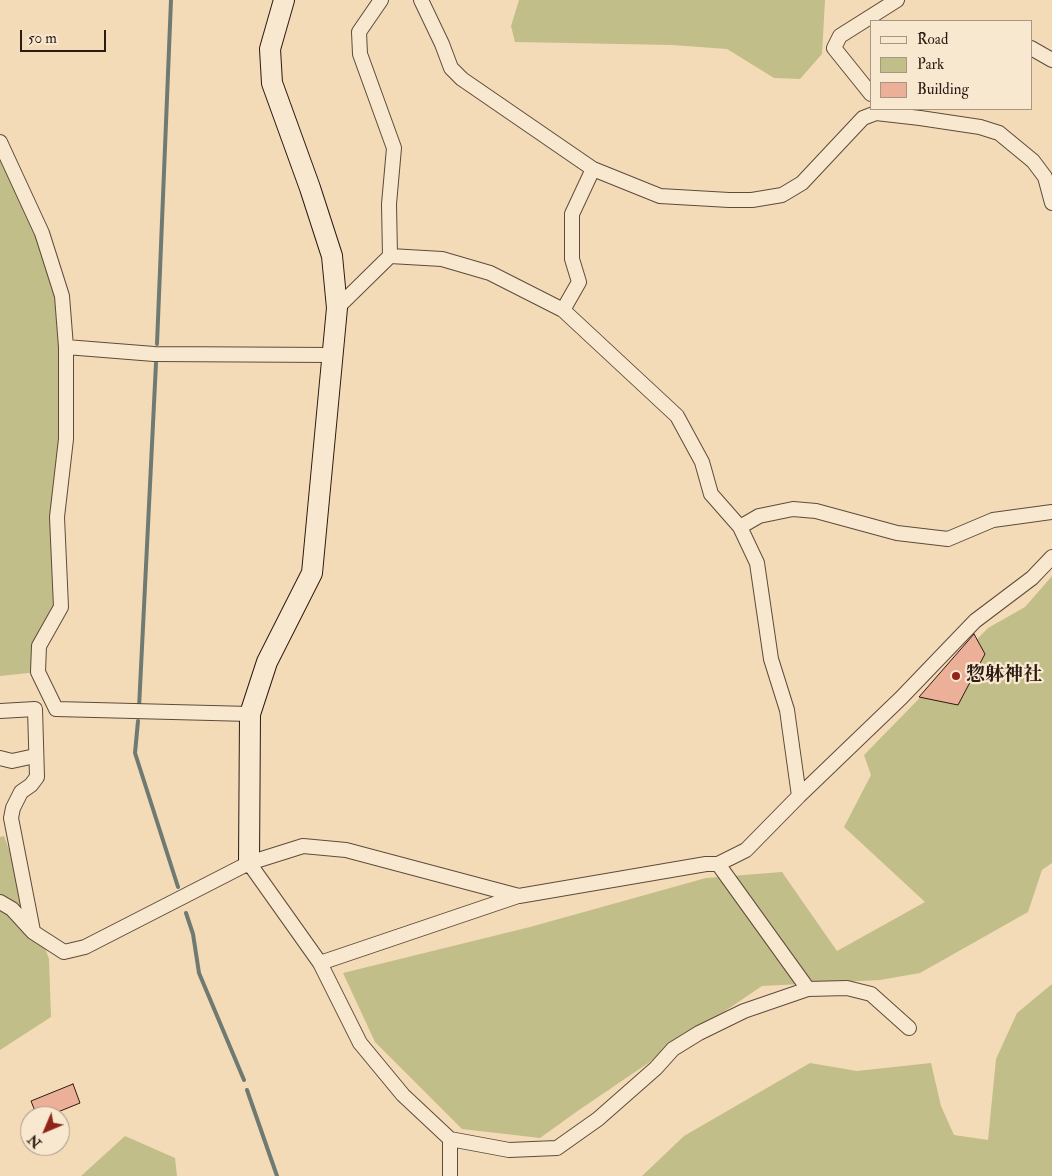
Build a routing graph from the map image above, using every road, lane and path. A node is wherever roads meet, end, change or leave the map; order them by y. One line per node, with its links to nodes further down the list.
1 (284, 0): 13 (street)
2 (381, 0): 12 (street)
3 (421, 0): 10 (street)
4 (898, 0): 7 (street)
5 (1032, 49): 6 (street)
6 (1052, 60)
7 (870, 93)
8 (878, 111): 10 (street); 11 (street)
9 (0, 142): 15 (street)
10 (593, 169): 14 (street)
11 (1052, 203)
12 (390, 256): 13 (street); 14 (street)
13 (338, 308): 16 (street)
14 (563, 310): 18 (street)
15 (66, 346): 16 (street); 21 (street)
16 (332, 355): 21 (street)
17 (1052, 512): 18 (street)
18 (740, 527): 24 (street)
19 (1052, 557): 24 (street)
20 (0, 711): 22 (street)
21 (250, 714): 25 (street)
22 (36, 756): 23 (street); 29 (street)
23 (0, 758)
24 (799, 796): 26 (street)
25 (249, 863): 27 (street); 29 (street); 30 (street)
26 (718, 864): 27 (street); 31 (street)
27 (519, 896): 30 (street)
28 (0, 902): 29 (street)
29 (33, 932)
30 (320, 963): 33 (street)
31 (808, 989): 32 (street); 33 (street)
32 (909, 1028)
33 (450, 1139): 34 (street)
34 (450, 1176)

